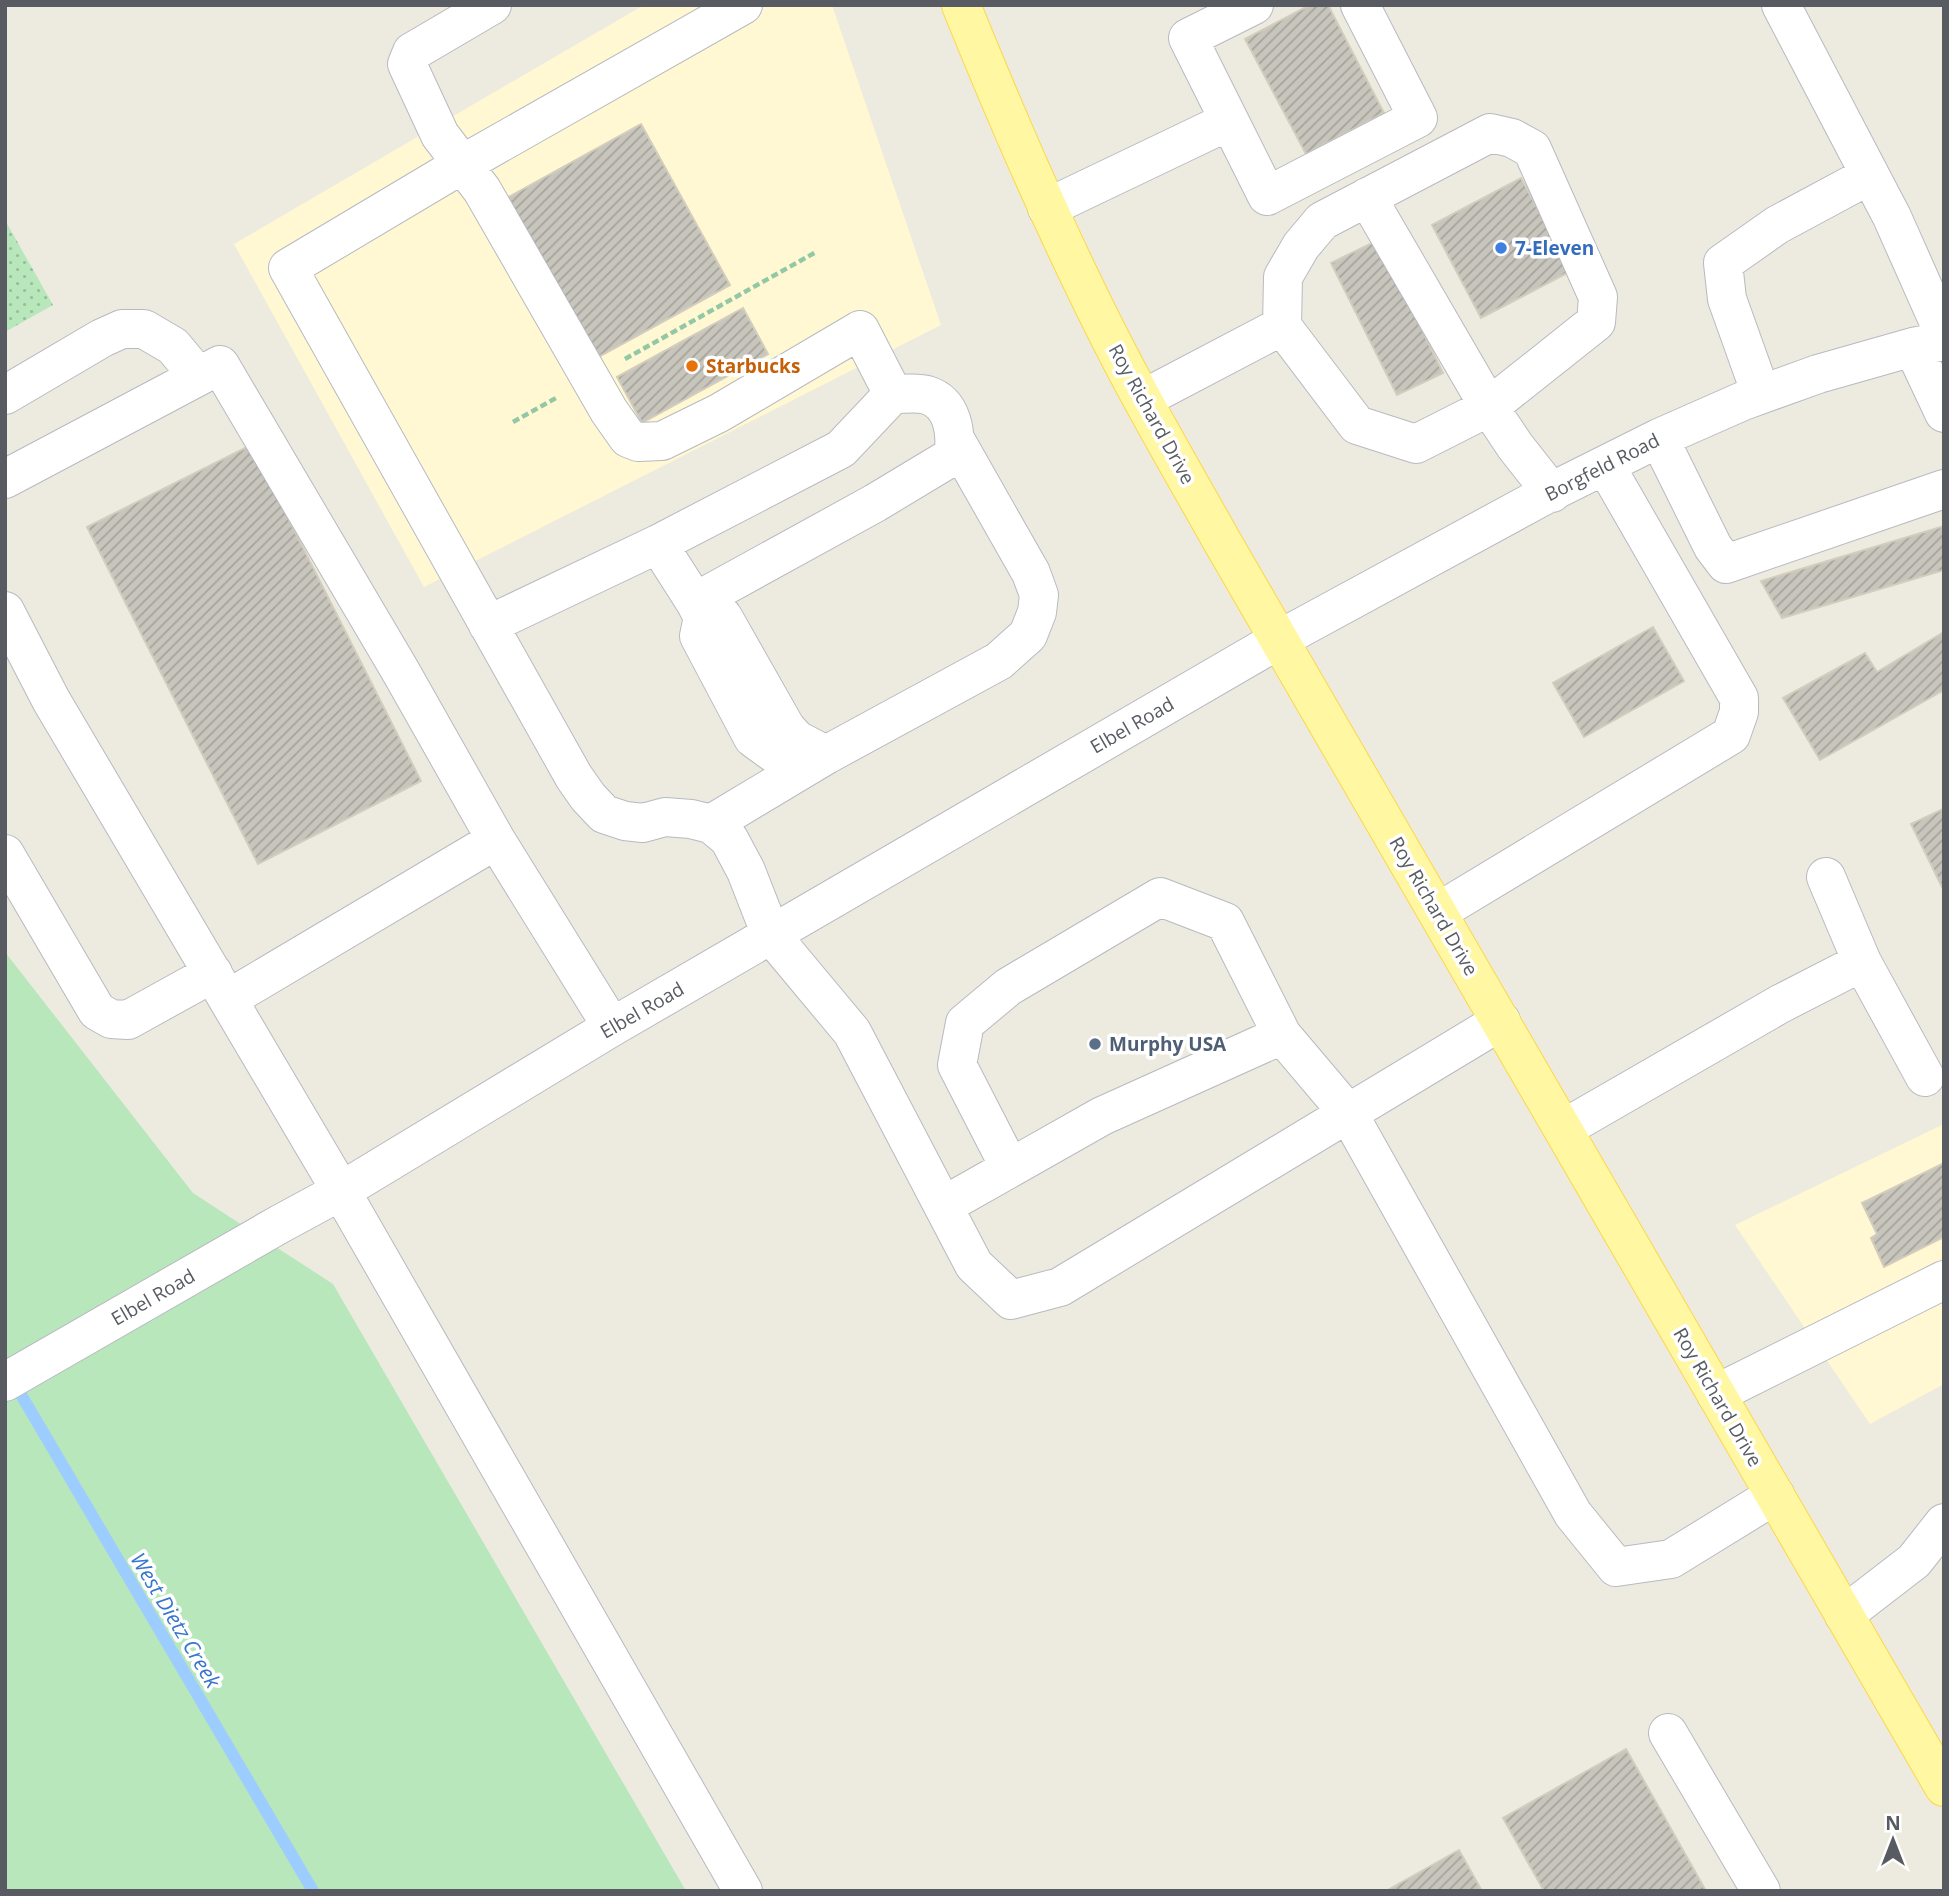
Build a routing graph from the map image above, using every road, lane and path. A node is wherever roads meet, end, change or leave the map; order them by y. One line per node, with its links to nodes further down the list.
1 (492, 5): 8 (street)
2 (961, 5): 11 (main road, Roy Richard Drive)
3 (1254, 5): 7 (street)
4 (1360, 5): 7 (street)
5 (1781, 5): 9 (street)
6 (727, 9): 8 (street)
7 (1229, 121): 11 (street)
8 (461, 165): 16 (street); 33 (street)
9 (1870, 175): 14 (street); 18 (street)
10 (1367, 197): 13 (street); 21 (street); 21 (street)
11 (1047, 208): 20 (main road, Roy Richard Drive)
12 (816, 251): 16 (path)
13 (1282, 326): 20 (street); 21 (street)
14 (1934, 341): 18 (street, Borgfeld Road); 22 (street)
15 (198, 376): 19 (street); 27 (street); 37 (street)
16 (590, 379): 17 (street); 23 (path)
17 (894, 394): 25 (street); 30 (street)
18 (1761, 394): 24 (street, Borgfeld Road)
19 (5, 395)
20 (1143, 398): 34 (main road, Roy Richard Drive)
21 (1489, 407): 29 (street)
22 (1944, 413)
23 (513, 422)
24 (1659, 438): 26 (street, Borgfeld Road); 28 (street)
25 (956, 441): 31 (street); 35 (street)
26 (1605, 465): 29 (street, Borgfeld Road); 40 (street)
27 (5, 479)
28 (1944, 489)
29 (1552, 493): 34 (street, Borgfeld Road)
30 (658, 544): 31 (street); 33 (street)
31 (699, 609): 35 (street)
32 (5, 611): 43 (street)
33 (488, 625): 36 (street)
34 (1280, 639): 40 (main road, Roy Richard Drive); 41 (street, Elbel Road)
35 (827, 755): 36 (street)
36 (711, 824): 41 (street)
37 (496, 840): 43 (street); 45 (street)
38 (5, 854): 43 (street)
39 (1826, 877): 42 (street)
40 (1438, 912): 44 (main road, Roy Richard Drive)
41 (771, 935): 45 (street, Elbel Road); 52 (street)
42 (1861, 962): 47 (street); 49 (street)
43 (220, 986): 51 (street)
44 (1501, 1021): 48 (street); 49 (main road, Roy Richard Drive)
45 (612, 1027): 51 (street, Elbel Road)
46 (1282, 1035): 48 (street); 50 (street); 50 (street)
47 (1926, 1077)
48 (1348, 1113): 52 (street); 56 (street)
49 (1563, 1129): 55 (main road, Roy Richard Drive)
50 (1010, 1168): 52 (street)
51 (341, 1191): 54 (street, Elbel Road); 61 (street)
52 (943, 1206)
53 (1944, 1280): 55 (street)
54 (5, 1382)
55 (1716, 1394): 56 (main road, Roy Richard Drive)
56 (1775, 1495): 58 (main road, Roy Richard Drive)
57 (1944, 1523): 58 (street)
58 (1844, 1615): 60 (main road, Roy Richard Drive)
59 (1668, 1733): 62 (street)
60 (1944, 1787)
61 (743, 1891)
62 (1760, 1891)

